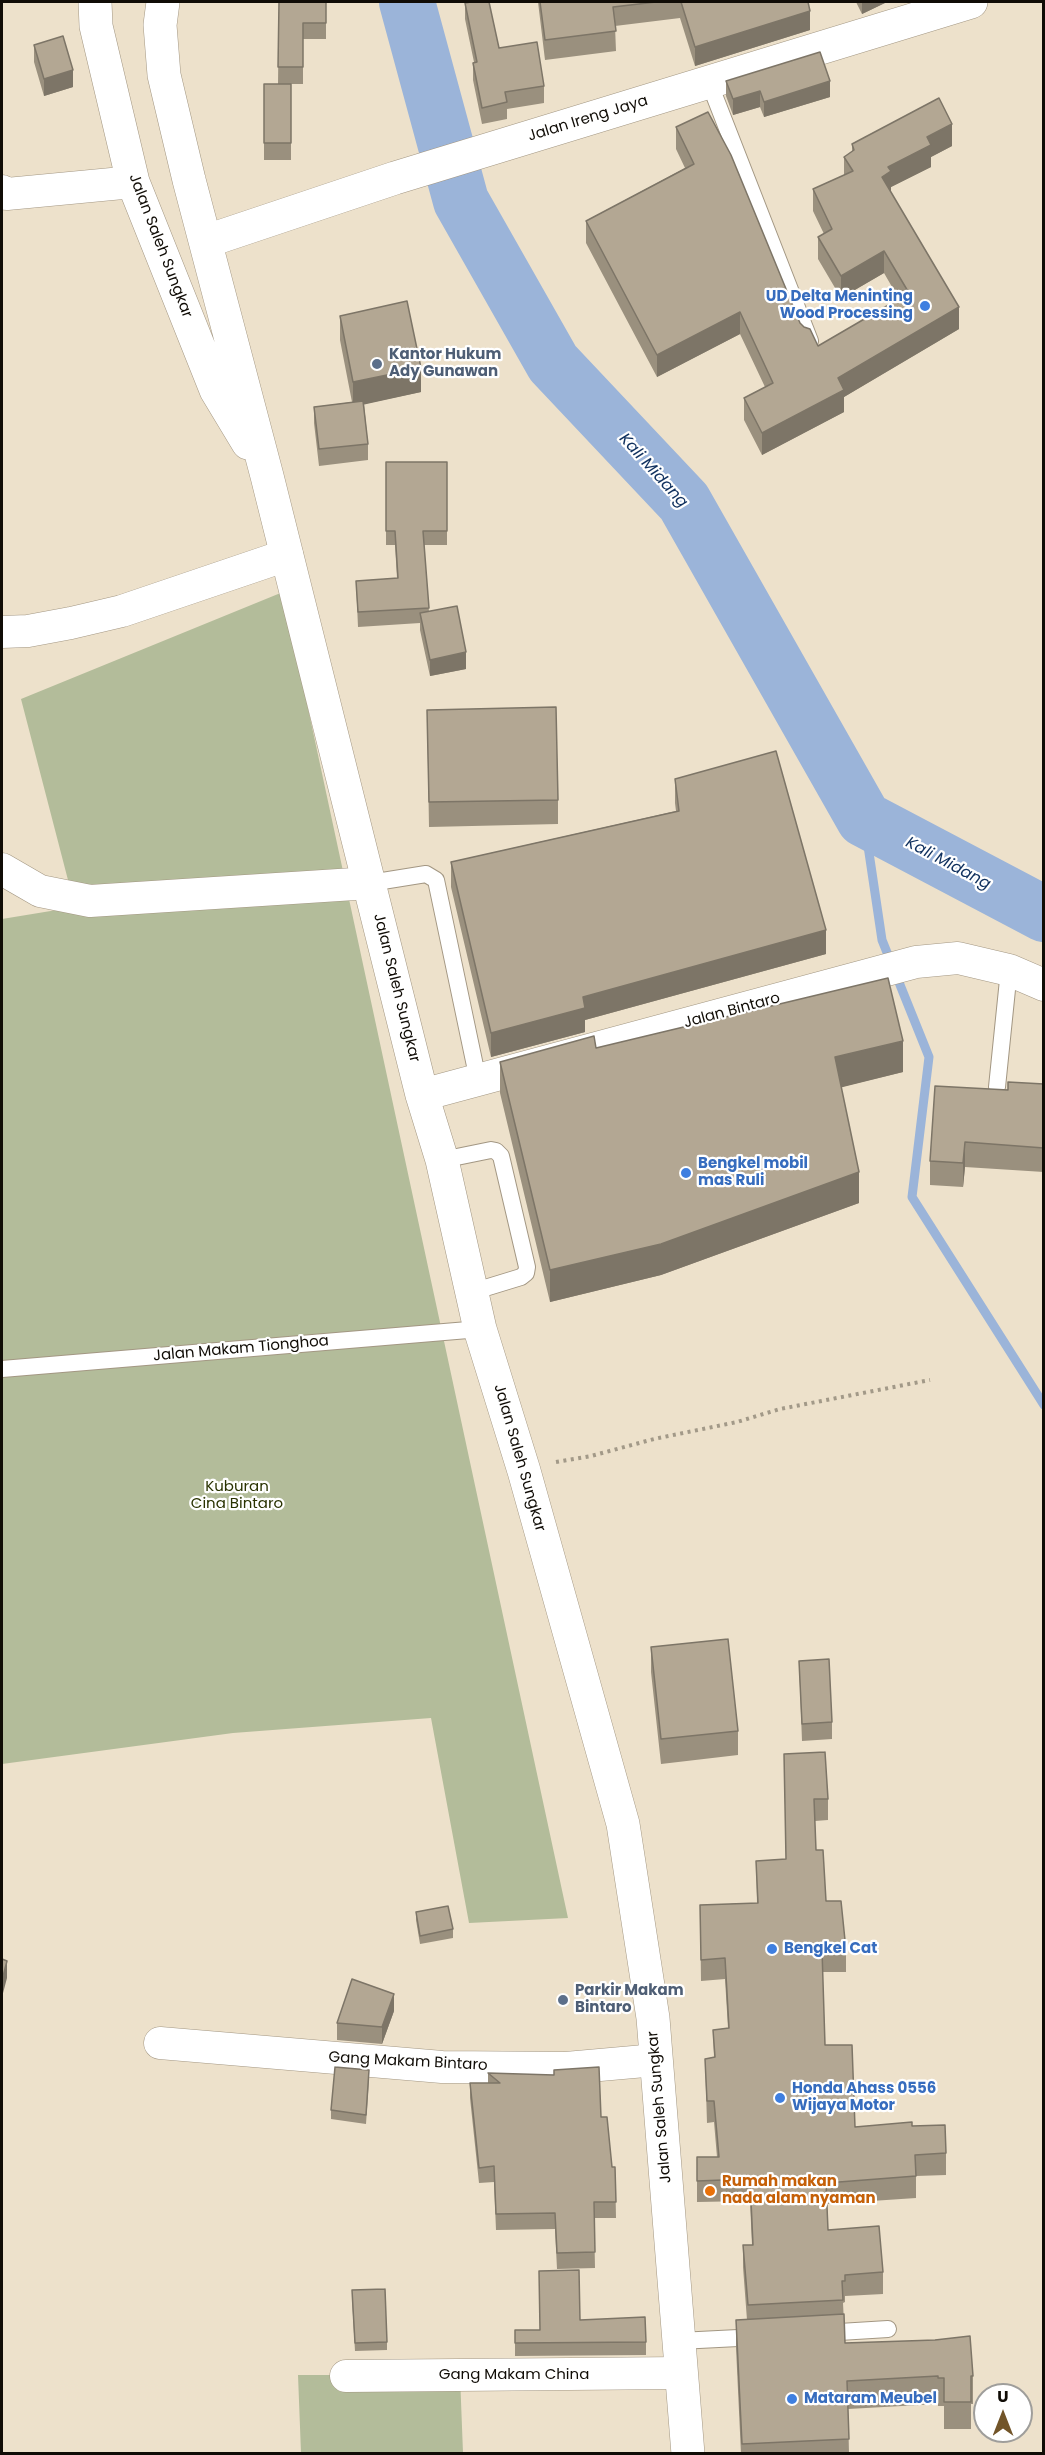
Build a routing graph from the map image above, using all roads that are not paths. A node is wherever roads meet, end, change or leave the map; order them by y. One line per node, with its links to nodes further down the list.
1 (95, 2): 5 (main road, Jalan Saleh Sungkar)
2 (163, 2): 7 (main road, Jalan Saleh Sungkar)
3 (971, 2): 4 (main road, Jalan Ireng Jaya)
4 (709, 82): 7 (main road, Jalan Ireng Jaya); 8 (lane)
5 (133, 182): 6 (street); 9 (main road, Jalan Saleh Sungkar)
6 (2, 191)
7 (207, 241): 9 (main road, Jalan Saleh Sungkar)
8 (810, 341)
9 (267, 476): 10 (main road, Jalan Saleh Sungkar)
10 (287, 555): 11 (street); 13 (main road, Jalan Saleh Sungkar)
11 (2, 632)
12 (2, 869): 13 (street)
13 (370, 883): 16 (lane); 18 (main road, Jalan Saleh Sungkar)
14 (1009, 970): 15 (street, Jalan Bintaro); 16 (street, Jalan Bintaro); 17 (lane)
15 (1044, 985)
16 (478, 1080): 18 (street, Jalan Bintaro)
17 (997, 1087)
18 (422, 1095): 19 (main road, Jalan Saleh Sungkar)
19 (442, 1160): 20 (main road, Jalan Saleh Sungkar); 20 (lane)
20 (472, 1292): 21 (main road, Jalan Saleh Sungkar)
21 (480, 1329): 22 (lane, Jalan Makam Tionghoa); 24 (main road, Jalan Saleh Sungkar)
22 (2, 1369)
23 (160, 2043): 24 (street, Gang Makam Bintaro)
24 (656, 2060): 28 (main road, Jalan Saleh Sungkar)
25 (888, 2329): 26 (lane)
26 (807, 2334)
27 (772, 2336): 28 (lane)
28 (679, 2341): 29 (main road, Jalan Saleh Sungkar)
29 (681, 2373): 30 (street, Gang Makam China); 31 (main road, Jalan Saleh Sungkar)
30 (346, 2376)
31 (688, 2454)

